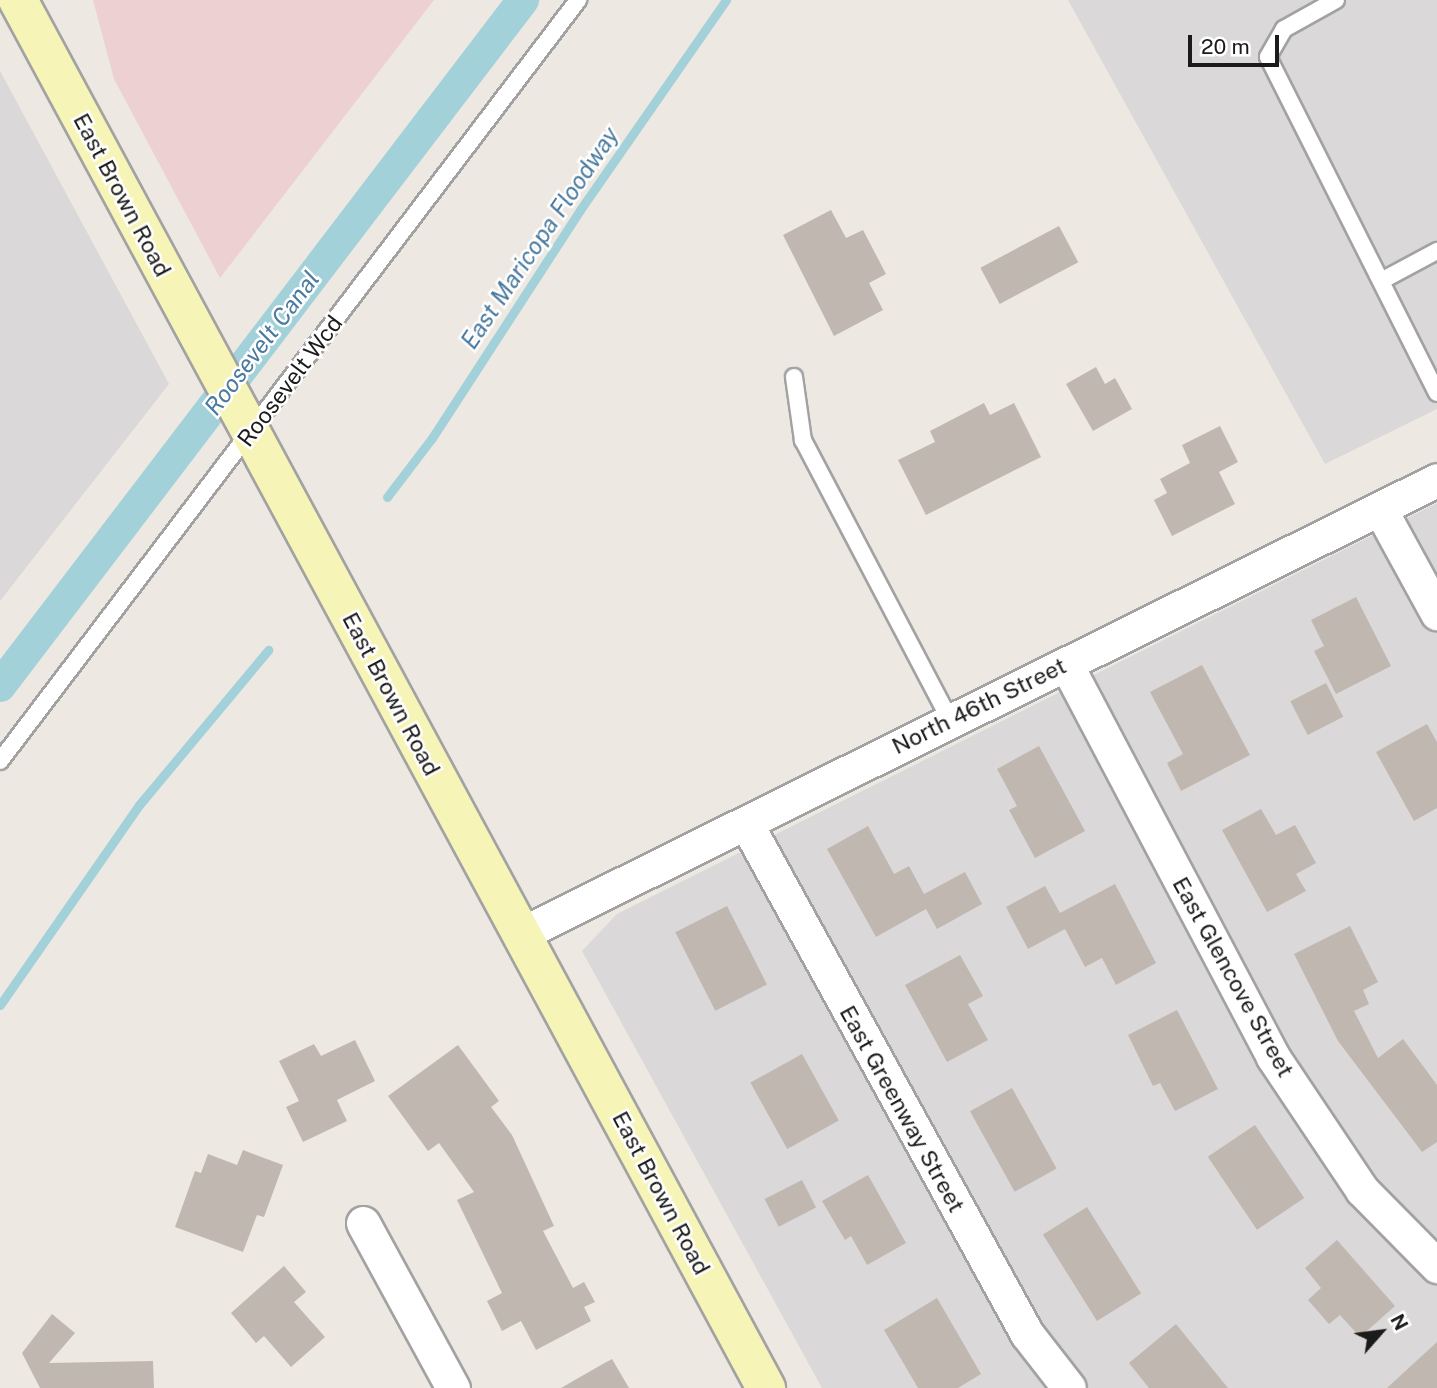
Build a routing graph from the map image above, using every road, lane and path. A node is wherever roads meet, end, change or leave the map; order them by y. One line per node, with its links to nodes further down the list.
1 (18, 0): 8 (main road, East Brown Road)
2 (578, 0): 8 (lane, Roosevelt Wcd)
3 (1336, 0): 5 (lane)
4 (1437, 251): 5 (lane)
5 (1381, 281): 7 (lane)
6 (794, 377): 13 (lane)
7 (1437, 393)
8 (243, 421): 14 (lane, Roosevelt Wcd); 16 (main road, East Brown Road)
9 (1437, 480): 10 (street, North 46th Street)
10 (1380, 509): 11 (street); 12 (street, North 46th Street)
11 (1437, 613)
12 (1066, 664): 13 (street, North 46th Street); 18 (street, East Glencove Street)
13 (950, 720): 15 (street, North 46th Street)
14 (0, 761)
15 (746, 823): 16 (street, North 46th Street); 21 (street, East Greenway Street)
16 (521, 934): 20 (main road, East Brown Road)
17 (363, 1223): 19 (street)
18 (1437, 1266)
19 (453, 1388)
20 (766, 1388)
21 (1069, 1388)

